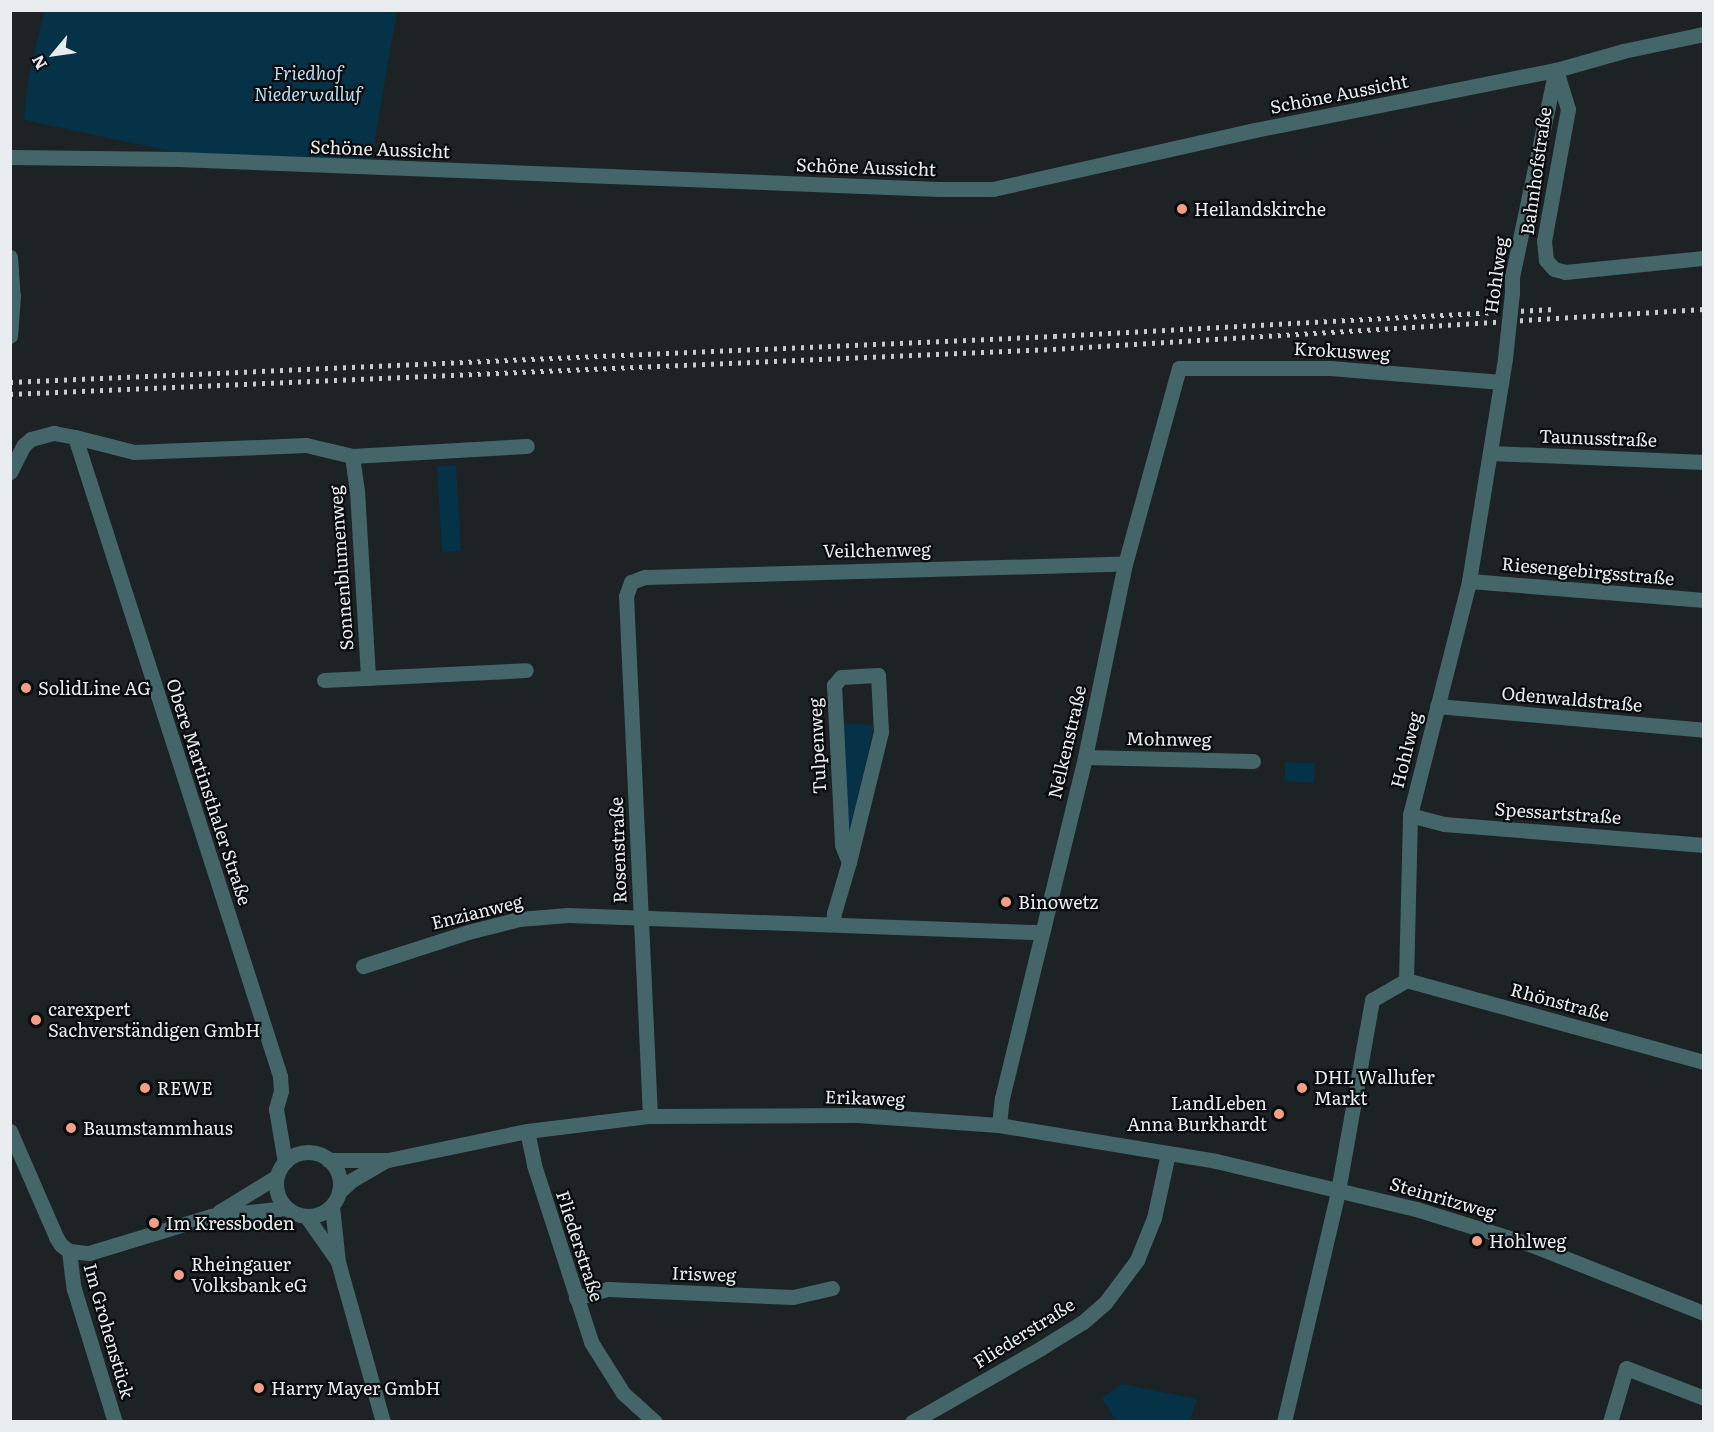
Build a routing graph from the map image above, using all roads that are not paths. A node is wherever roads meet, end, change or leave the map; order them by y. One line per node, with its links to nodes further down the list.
1 (1704, 34): 2 (street, Schöne Aussicht)
2 (1556, 70): 3 (street, Schöne Aussicht); 5 (street, Bahnhofstraße); 8 (street, Hohlweg, bridge)
3 (10, 157)
4 (10, 258): 6 (street)
5 (1704, 258)
6 (10, 336)
7 (1179, 368): 8 (street, Krokusweg); 15 (street, Nelkenstraße)
8 (1502, 382): 11 (street, Hohlweg)
9 (75, 437): 12 (street); 14 (street); 42 (street, Obere Martinsthaler Straße)
10 (527, 446): 12 (street)
11 (1491, 453): 13 (street, Taunusstraße); 16 (street, Hohlweg)
12 (352, 456): 20 (street, Sonnenblumenweg)
13 (1704, 462)
14 (10, 472)
15 (1125, 564): 17 (street, Veilchenweg); 24 (street, Nelkenstraße)
16 (1469, 581): 18 (street, Riesengebirgsstraße); 22 (street, Hohlweg)
17 (631, 582): 29 (street, Rosenstraße)
18 (1704, 600)
19 (525, 670): 20 (street)
20 (368, 678): 21 (street)
21 (324, 680)
22 (1437, 706): 23 (street, Odenwaldstraße); 26 (street, Hohlweg)
23 (1704, 730)
24 (1085, 757): 25 (street, Mohnweg); 31 (street, Nelkenstraße)
25 (1253, 761)
26 (1410, 815): 27 (street, Spessartstraße); 33 (street, Hohlweg)
27 (1704, 845)
28 (849, 862): 28 (street, Tulpenweg); 30 (street, Tulpenweg)
29 (640, 919): 30 (street); 32 (street, Enzianweg); 35 (street, Rosenstraße)
30 (832, 924): 31 (street)
31 (1042, 932): 36 (street, Nelkenstraße)
32 (363, 966)
33 (1406, 980): 34 (street, Rhönstraße); 44 (street)
34 (1704, 1062)
35 (650, 1116): 36 (street, Erikaweg); 38 (street, Erikaweg)
36 (999, 1125): 39 (street, Erikaweg)
37 (10, 1131): 49 (street)
38 (527, 1131): 41 (street, Erikaweg); 52 (street, Fliederstraße)
39 (1168, 1153): 44 (street, Erikaweg); 55 (street, Fliederstraße)
40 (328, 1160): 41 (street, Erikaweg); 42 (street); 45 (street)
41 (388, 1160): 45 (street, Erikaweg)
42 (285, 1161): 43 (street)
43 (276, 1177): 46 (street); 47 (street)
44 (1338, 1191): 53 (street, Steinritzweg); 60 (street)
45 (335, 1199): 48 (street); 50 (street)
46 (286, 1208): 47 (street); 48 (street)
47 (211, 1216): 49 (street)
48 (306, 1216): 50 (street)
49 (69, 1251): 56 (street, Im Grohenstück)
50 (338, 1262): 57 (street)
51 (832, 1288): 52 (street, Irisweg)
52 (576, 1298): 58 (street, Fliederstraße)
53 (1704, 1313)
54 (1704, 1398): 61 (street)
55 (937, 1416): 59 (street, Fliederstraße)
56 (115, 1422)
57 (383, 1422)
58 (654, 1422)
59 (912, 1422)
60 (1284, 1422)
61 (1610, 1422)

